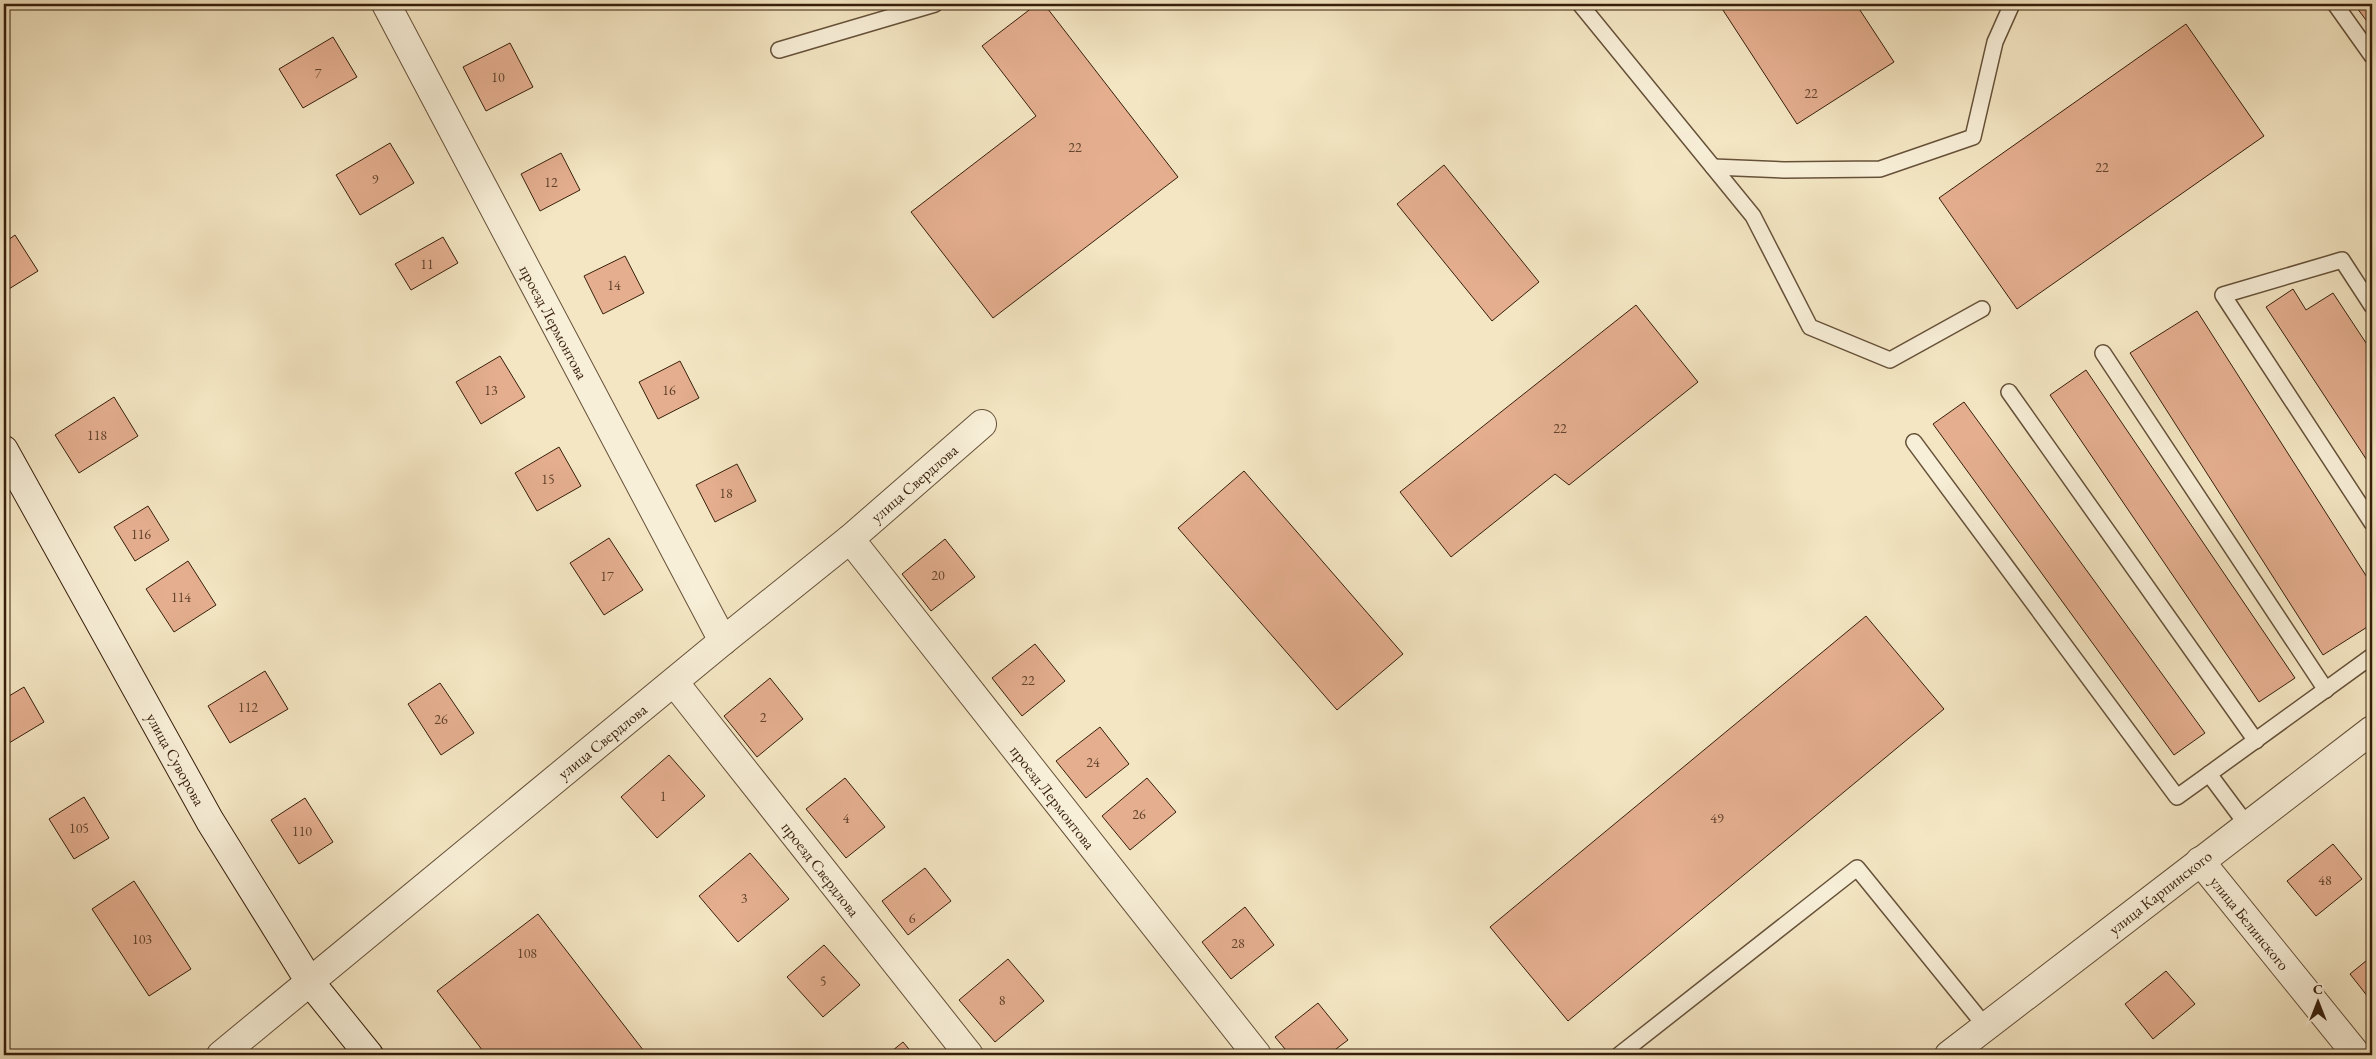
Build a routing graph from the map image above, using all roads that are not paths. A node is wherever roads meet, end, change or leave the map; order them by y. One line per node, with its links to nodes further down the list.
1 (386, 4): 18 (street, проезд Лермонтова)
2 (936, 4): 6 (lane)
3 (1580, 4): 8 (lane)
4 (2012, 4): 8 (lane)
5 (2335, 4): 7 (lane)
6 (779, 50)
7 (2372, 56)
8 (1713, 167): 10 (lane)
9 (2372, 306): 16 (lane)
10 (1982, 309)
11 (2103, 353): 21 (lane)
12 (2009, 392): 23 (lane)
13 (982, 424): 17 (street, улица Свердлова)
14 (1914, 442): 24 (lane)
15 (4, 450): 27 (street, улица Суворова)
16 (2372, 522)
17 (850, 539): 18 (street, улица Свердлова); 32 (street, проезд Лермонтова)
18 (723, 641): 20 (street, улица Свердлова)
19 (2372, 656): 21 (lane)
20 (674, 682): 27 (street, улица Свердлова); 31 (street, проезд Свердлова)
21 (2326, 690): 23 (lane)
22 (2372, 730): 25 (street, улица Карпинского)
23 (2256, 740): 24 (lane)
24 (2209, 774): 25 (lane)
25 (2247, 824): 26 (street, улица Карпинского)
26 (2200, 861): 28 (street, улица Карпинского); 35 (street, улица Белинского)
27 (310, 982): 29 (street, улица Свердлова); 30 (street, улица Суворова)
28 (1986, 1027): 33 (lane); 34 (street, улица Карпинского)
29 (220, 1055)
30 (369, 1055)
31 (969, 1055)
32 (1257, 1055)
33 (1619, 1055)
34 (1949, 1055)
35 (2357, 1055)

